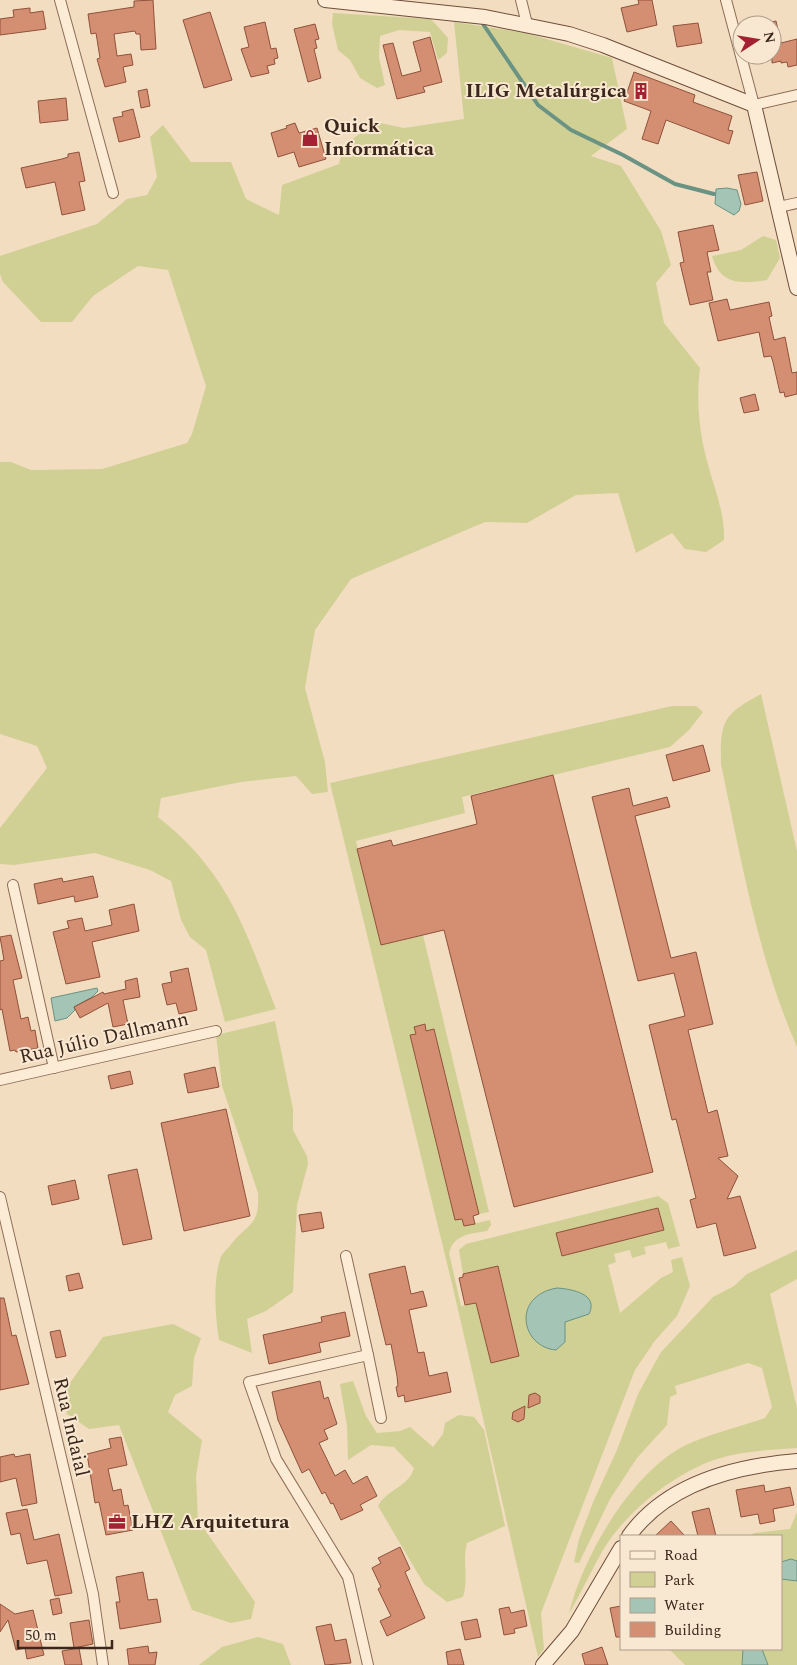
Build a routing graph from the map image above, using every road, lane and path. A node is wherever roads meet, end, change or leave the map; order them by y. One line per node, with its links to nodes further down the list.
1 (60, 0): 8 (street)
2 (325, 0): 5 (street)
3 (521, 0): 5 (street)
4 (726, 0): 7 (street)
5 (527, 24): 7 (street)
6 (797, 95): 7 (street)
7 (754, 104): 10 (street)
8 (113, 193)
9 (797, 204): 10 (street)
10 (779, 207): 11 (street)
11 (797, 288)
12 (12, 885): 14 (street)
13 (216, 1031): 14 (street, Rua Júlio Dallmann)
14 (54, 1068): 15 (street, Rua Júlio Dallmann)
15 (0, 1080)
16 (0, 1197): 23 (street, Rua Indaial)
17 (346, 1256): 18 (street)
18 (368, 1355): 19 (street); 24 (street)
19 (381, 1418)
20 (797, 1461): 21 (street)
21 (630, 1535)
22 (620, 1550): 25 (street)
23 (103, 1665)
24 (368, 1665)
25 (543, 1665)

